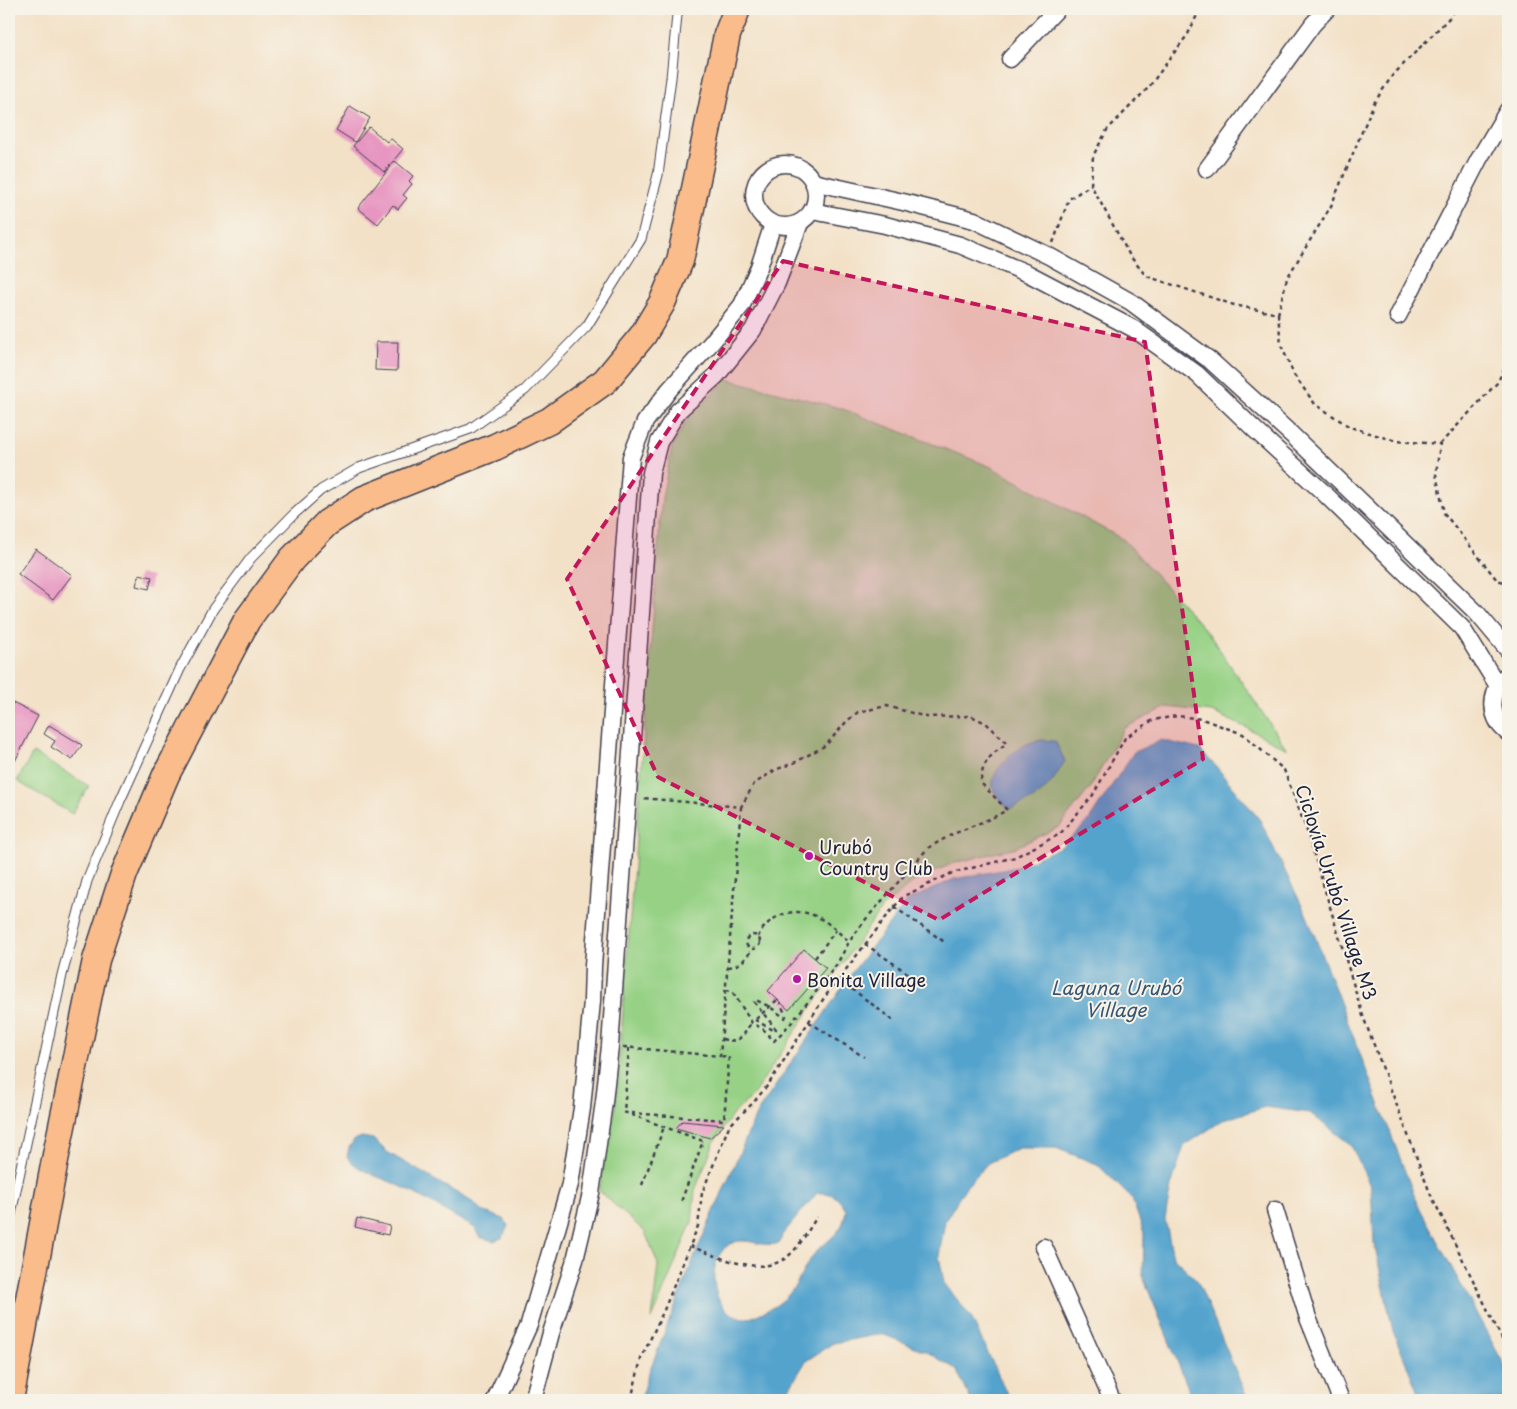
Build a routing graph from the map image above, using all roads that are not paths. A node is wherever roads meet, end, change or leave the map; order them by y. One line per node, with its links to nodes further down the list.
1 (680, 9): 23 (lane)
2 (737, 9): 25 (main road)
3 (1057, 9): 5 (street)
4 (1326, 9): 7 (street)
5 (1010, 59)
6 (1508, 110): 14 (street)
7 (1207, 169)
8 (813, 182): 9 (street); 11 (street); 12 (street)
9 (812, 211): 10 (street); 13 (street)
10 (800, 222): 11 (street); 16 (street)
11 (773, 224): 15 (street)
12 (1045, 254): 13 (street); 17 (street)
13 (1029, 274): 18 (street)
14 (1398, 316)
15 (641, 433): 16 (street); 20 (street)
16 (659, 442): 21 (street)
17 (1508, 650)
18 (1503, 680): 19 (street)
19 (1508, 733)
20 (592, 1001): 21 (street); 26 (street)
21 (613, 1002): 27 (street)
22 (1275, 1210): 29 (street)
23 (9, 1223)
24 (1044, 1247): 28 (street)
25 (10, 1400)
26 (495, 1400)
27 (533, 1400)
28 (1112, 1400)
29 (1341, 1400)

